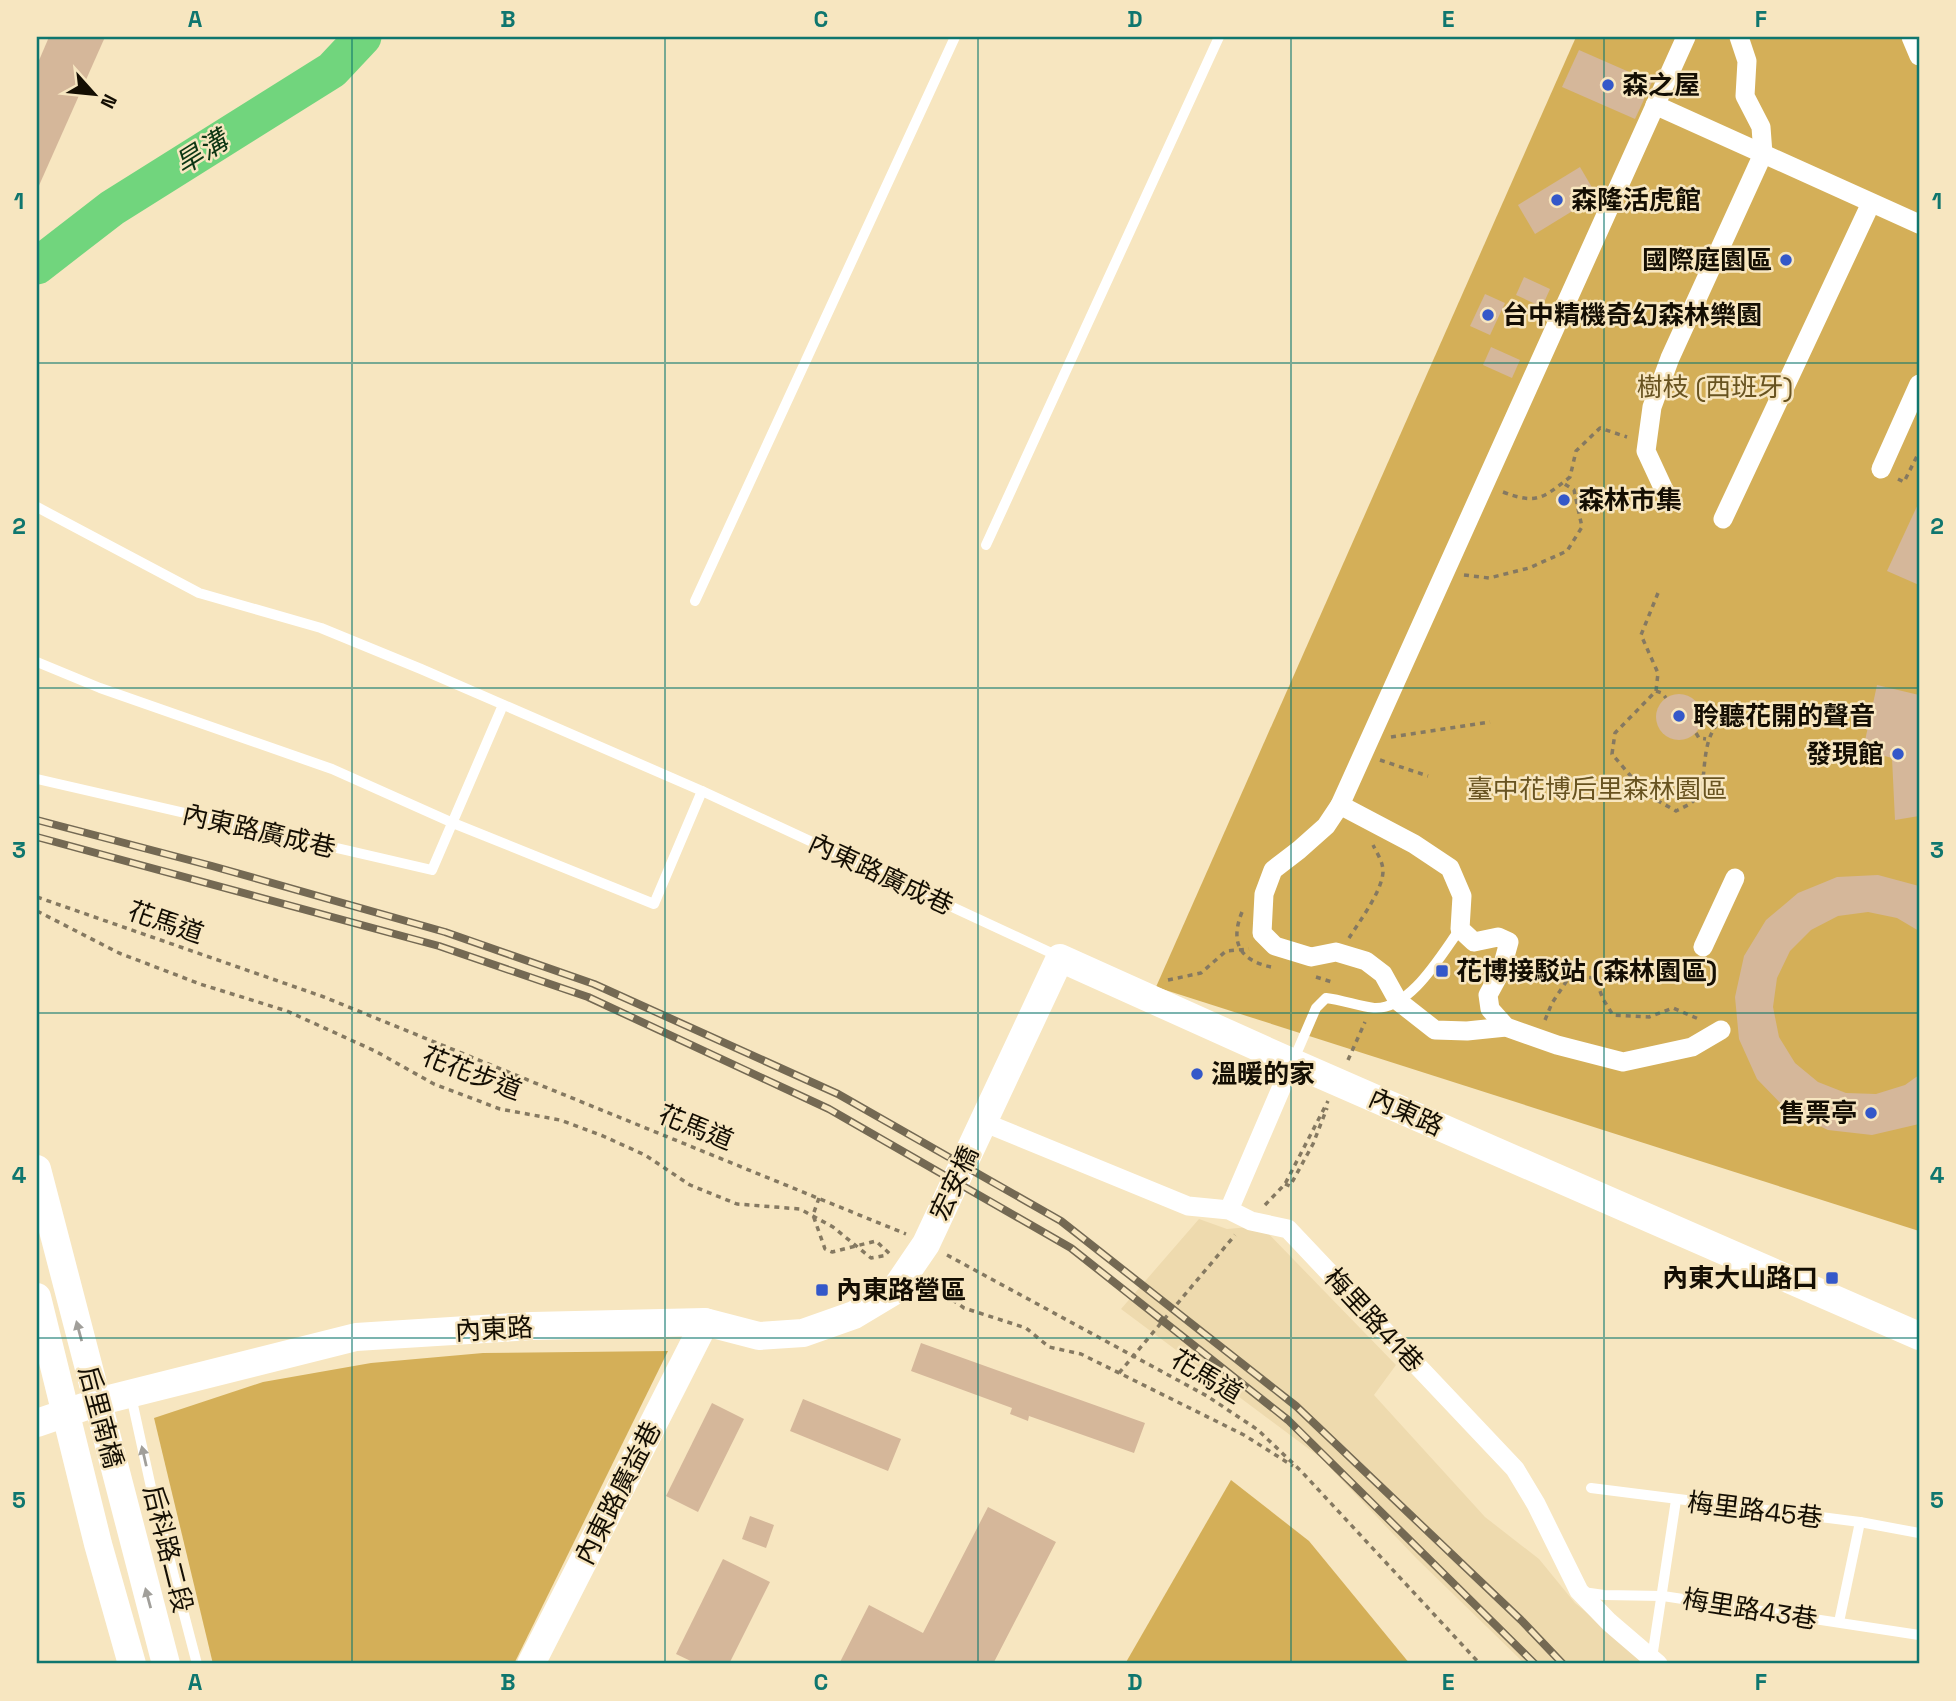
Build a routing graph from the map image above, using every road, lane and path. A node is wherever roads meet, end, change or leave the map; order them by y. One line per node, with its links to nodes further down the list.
1 (955, 37): 22 (lane)
2 (1219, 37): 19 (lane)
3 (1686, 37): 7 (street)
4 (1739, 37): 8 (street)
5 (1911, 37): 6 (street)
6 (1919, 56)
7 (1656, 105): 8 (street); 15 (street)
8 (1763, 154): 9 (street); 12 (street)
9 (1871, 202): 10 (street); 18 (street)
10 (1919, 224)
11 (1919, 384): 13 (street)
12 (1646, 451): 14 (path); 16 (street)
13 (1881, 469)
14 (1563, 483): 15 (path); 20 (path)
15 (1485, 484): 20 (street)
16 (1665, 492)
17 (37, 507): 26 (lane)
18 (1723, 519)
19 (986, 545)
20 (1443, 573): 30 (street)
21 (1657, 593): 24 (path)
22 (695, 601)
23 (37, 662): 35 (lane)
24 (1656, 691): 25 (path); 29 (path)
25 (1665, 698)
26 (503, 705): 33 (lane, 內東路廣成巷); 35 (lane, 內東路廣成巷)
27 (1738, 711): 29 (path)
28 (1696, 733): 29 (path)
29 (1706, 739)
30 (1364, 752): 31 (path); 34 (street)
31 (1428, 776)
32 (37, 779): 35 (lane, 內東路廣成巷)
33 (702, 791): 35 (lane); 42 (lane, 內東路廣成巷)
34 (1340, 805): 39 (street); 40 (street)
35 (453, 823)
36 (1735, 878): 41 (street)
37 (37, 897): 53 (path, 花馬道)
38 (37, 913): 55 (path, 花花步道)
39 (1460, 929): 44 (lane); 45 (street)
40 (1275, 946): 43 (path); 44 (street)
41 (1703, 947)
42 (1060, 958): 48 (street, 內東路); 50 (street)
43 (1167, 980)
44 (1398, 1001): 45 (street); 48 (lane)
45 (1506, 1027): 47 (street)
46 (1721, 1030): 47 (street); 47 (path)
47 (1537, 1038)
48 (1292, 1063): 54 (street); 62 (street, 內東路)
49 (1328, 1106): 52 (path)
50 (983, 1122): 54 (street, 梅里路41巷); 56 (street, 宏安橋)
51 (37, 1169): 77 (street, 后里南橋, one-way to 51)
52 (1285, 1184)
53 (819, 1198): 55 (path); 56 (path, 花馬道)
54 (1229, 1210): 70 (street, 梅里路41巷)
55 (813, 1217): 57 (path, 花花步道); 57 (path)
56 (926, 1244): 61 (street, 內東路); 65 (path, 花馬道)
57 (890, 1255): 58 (path)
58 (901, 1262)
59 (922, 1278): 65 (path, 花馬道)
60 (37, 1297): 76 (street, 后里南橋)
61 (705, 1322): 63 (street, 內東路); 79 (street, 內東路廣益巷)
62 (1919, 1336)
63 (130, 1393): 64 (street, 內東路); 78 (lane, 后科路二段, one-way to 63)
64 (49, 1419): 73 (lane)
65 (1301, 1471): 80 (path, 花馬道)
66 (1591, 1488): 67 (lane, 梅里路45巷)
67 (1676, 1500): 68 (lane, 梅里路45巷); 71 (lane)
68 (1860, 1522): 69 (lane, 梅里路45巷); 72 (lane)
69 (1919, 1533)
70 (1579, 1591): 71 (lane, 梅里路43巷); 75 (street, 梅里路41巷)
71 (1663, 1596): 72 (lane, 梅里路43巷); 75 (lane)
72 (1839, 1622): 74 (lane, 梅里路43巷)
73 (110, 1628)
74 (1919, 1635)
75 (1655, 1662)
76 (132, 1664)
77 (166, 1664)
78 (197, 1664)
79 (531, 1664)
80 (1480, 1664)

